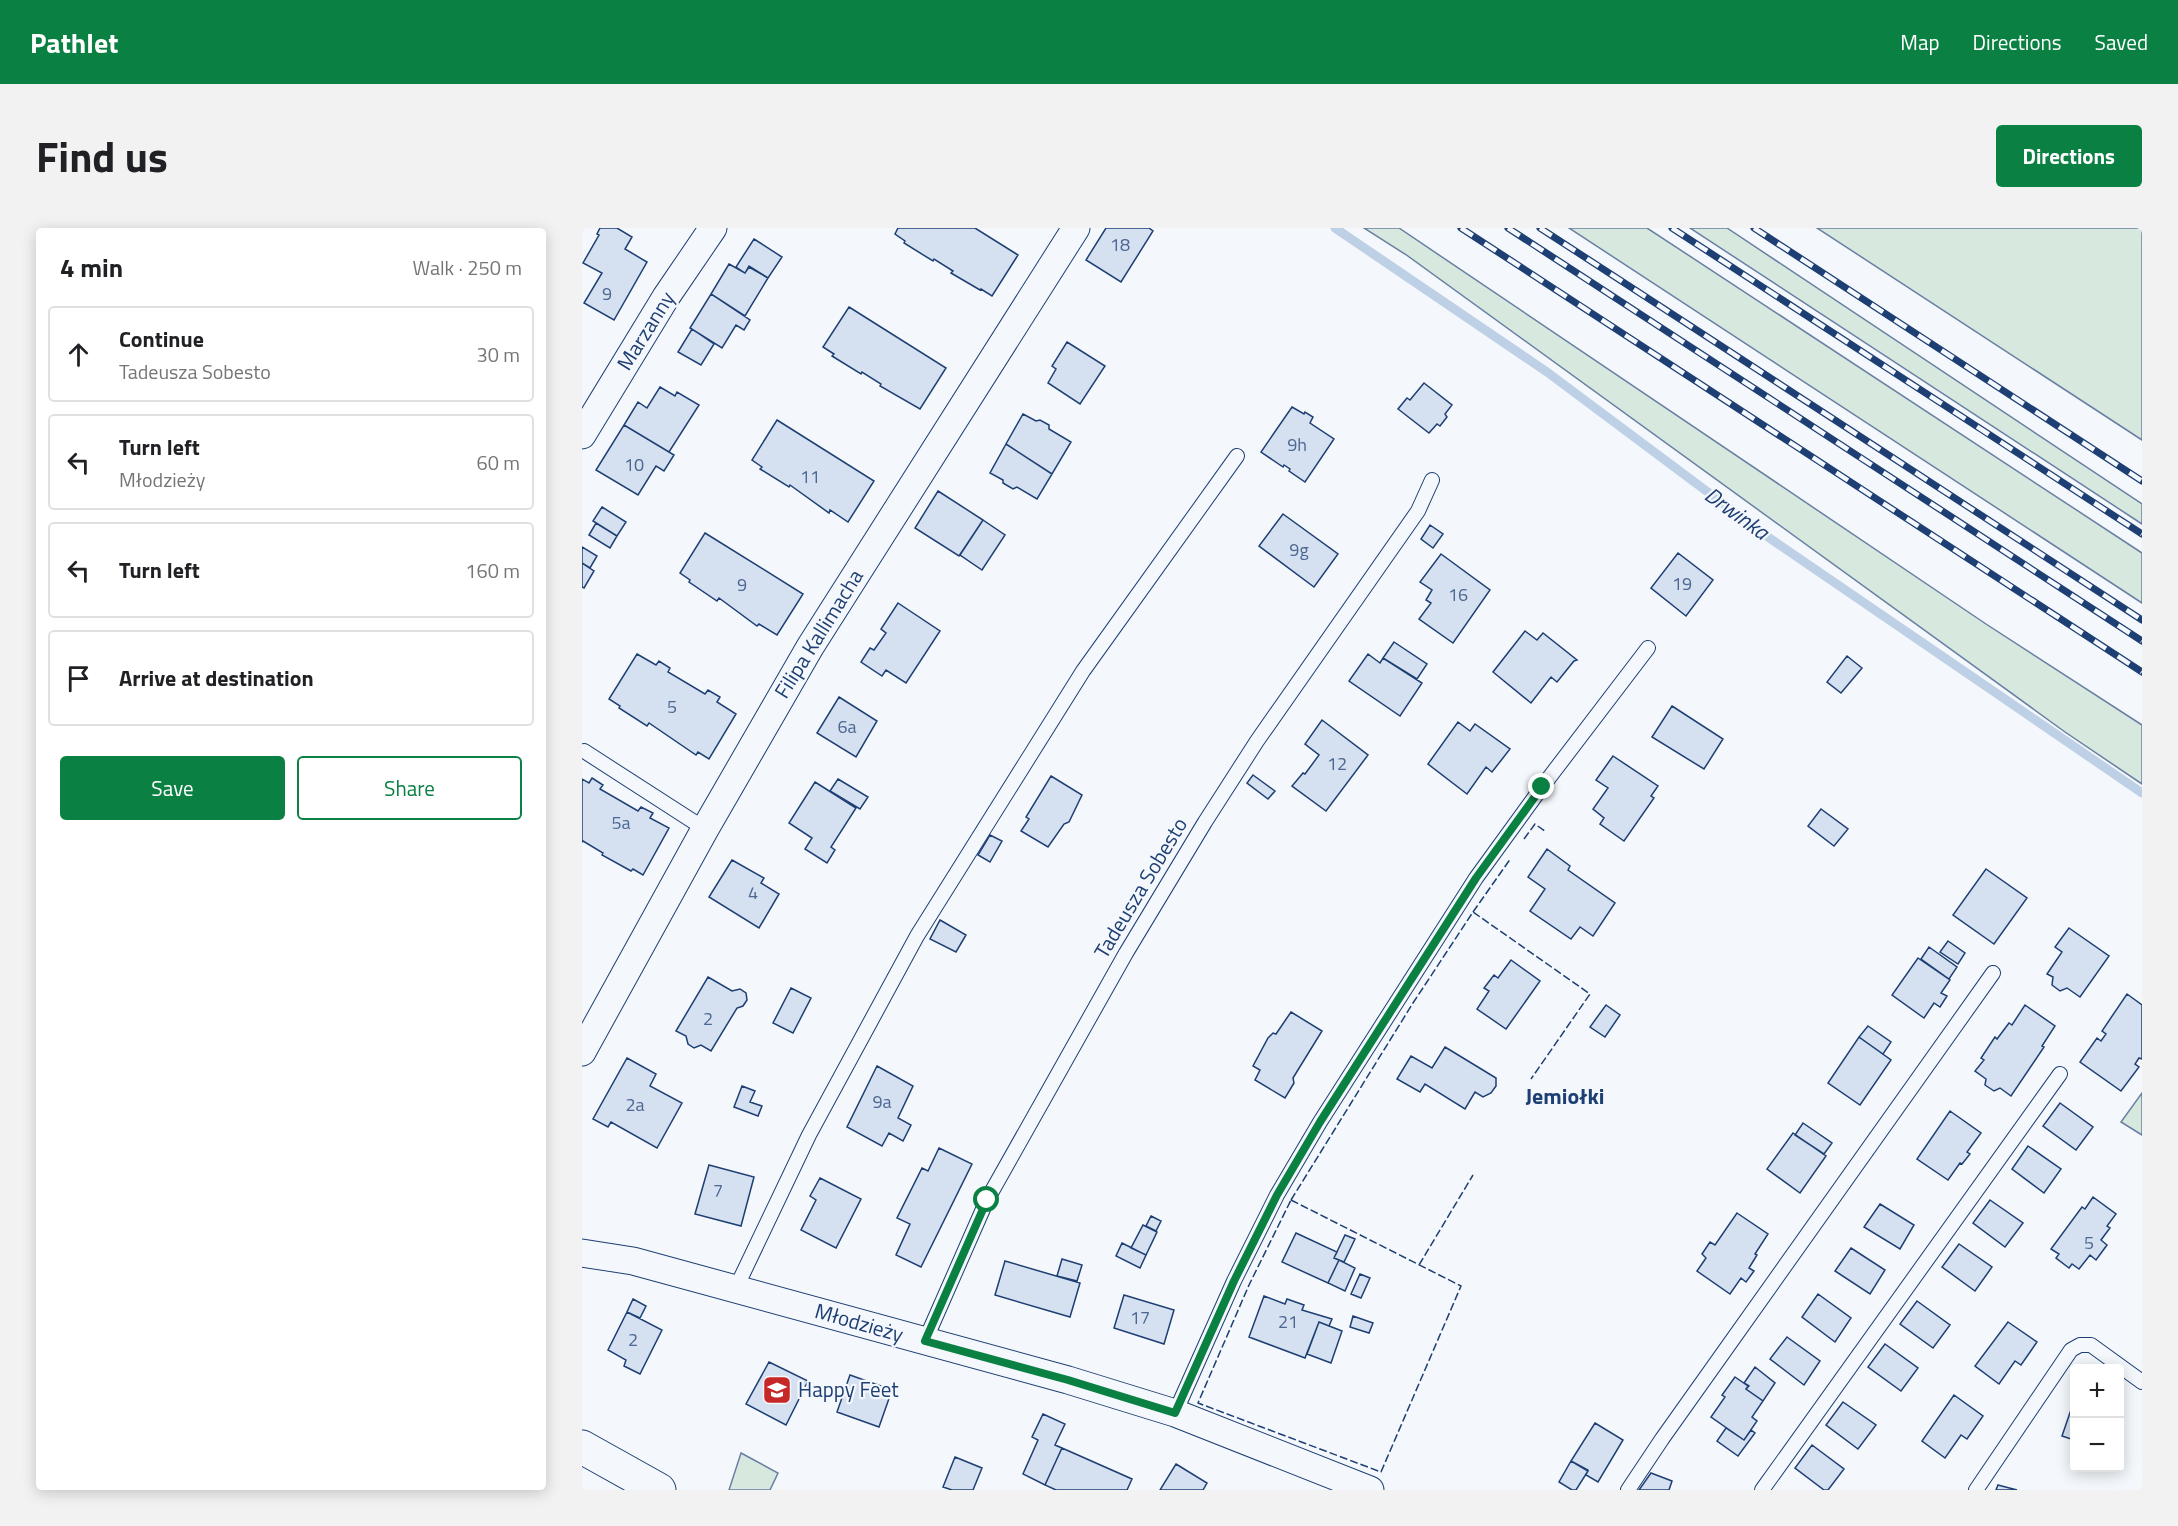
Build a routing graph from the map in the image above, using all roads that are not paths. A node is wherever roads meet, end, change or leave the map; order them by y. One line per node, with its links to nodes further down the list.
1 (713, 228): 3 (street, Marzanny)
2 (1076, 228): 8 (street, Filipa Kallimacha)
3 (582, 435)
4 (1237, 456): 13 (lane)
5 (1432, 480): 14 (lane, Tadeusza Sobesto)
6 (1648, 648): 16 (lane)
7 (584, 751): 8 (lane)
8 (705, 829): 10 (street, Filipa Kallimacha)
9 (1993, 973): 20 (lane)
10 (582, 1052)
11 (2060, 1074): 21 (lane)
12 (582, 1253): 13 (street, Młodzieży)
13 (736, 1288): 14 (street, Młodzieży)
14 (925, 1341): 16 (street, Młodzieży)
15 (2142, 1382): 22 (lane)
16 (1175, 1413): 19 (street, Młodzieży)
17 (582, 1448): 18 (street)
18 (659, 1490)
19 (1370, 1490)
20 (1628, 1490)
21 (1762, 1490)
22 (1976, 1490)

